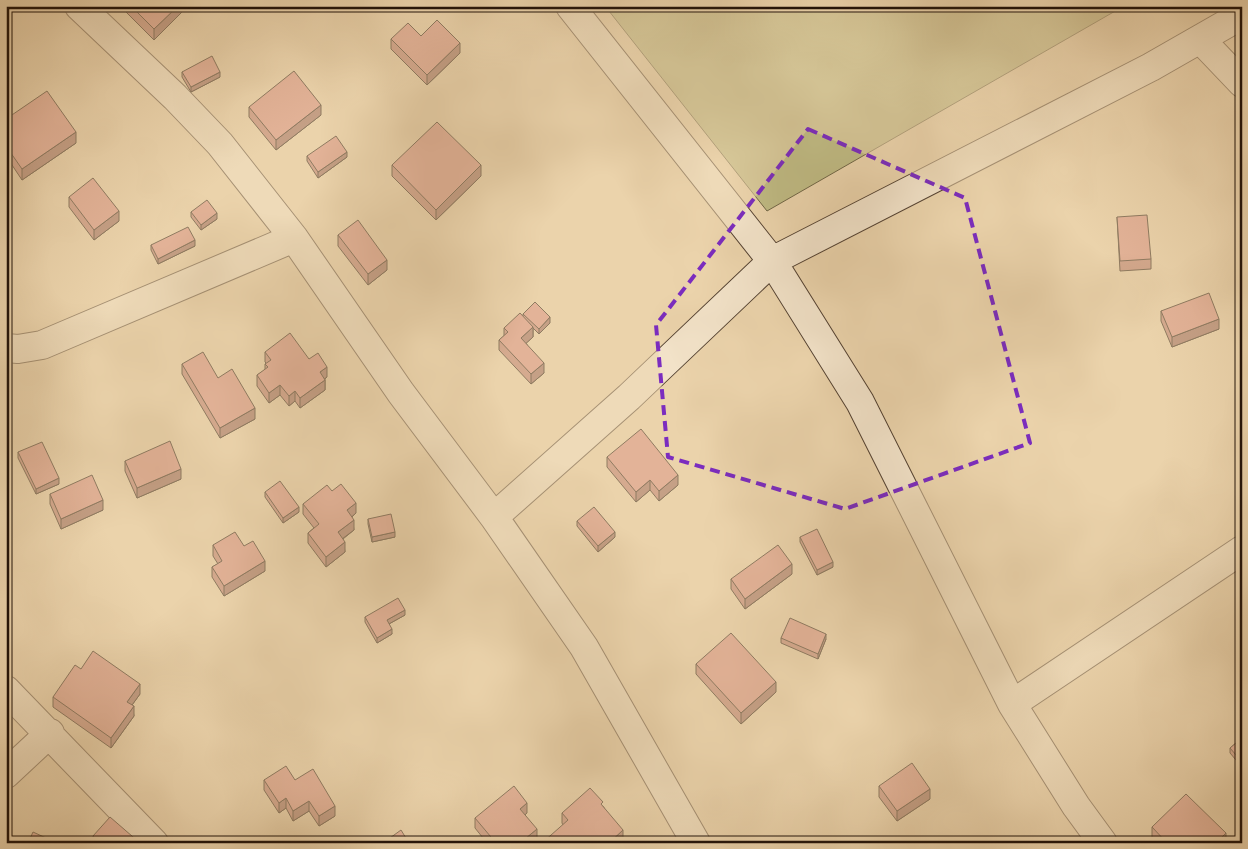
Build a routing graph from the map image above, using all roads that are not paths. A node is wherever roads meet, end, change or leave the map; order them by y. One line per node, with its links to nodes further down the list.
1 (79, 6): 6 (street)
2 (570, 6): 7 (street)
3 (1242, 15): 4 (street)
4 (1201, 40): 5 (street); 7 (street)
5 (1242, 83)
6 (294, 238): 8 (street); 9 (street)
7 (772, 261): 9 (street); 12 (street)
8 (6, 348)
9 (494, 516): 16 (street)
10 (1242, 550): 12 (street)
11 (6, 690): 13 (street)
12 (1012, 704): 17 (street)
13 (50, 733): 14 (street); 15 (street)
14 (6, 774)
15 (154, 843)
16 (696, 843)
17 (1103, 843)

